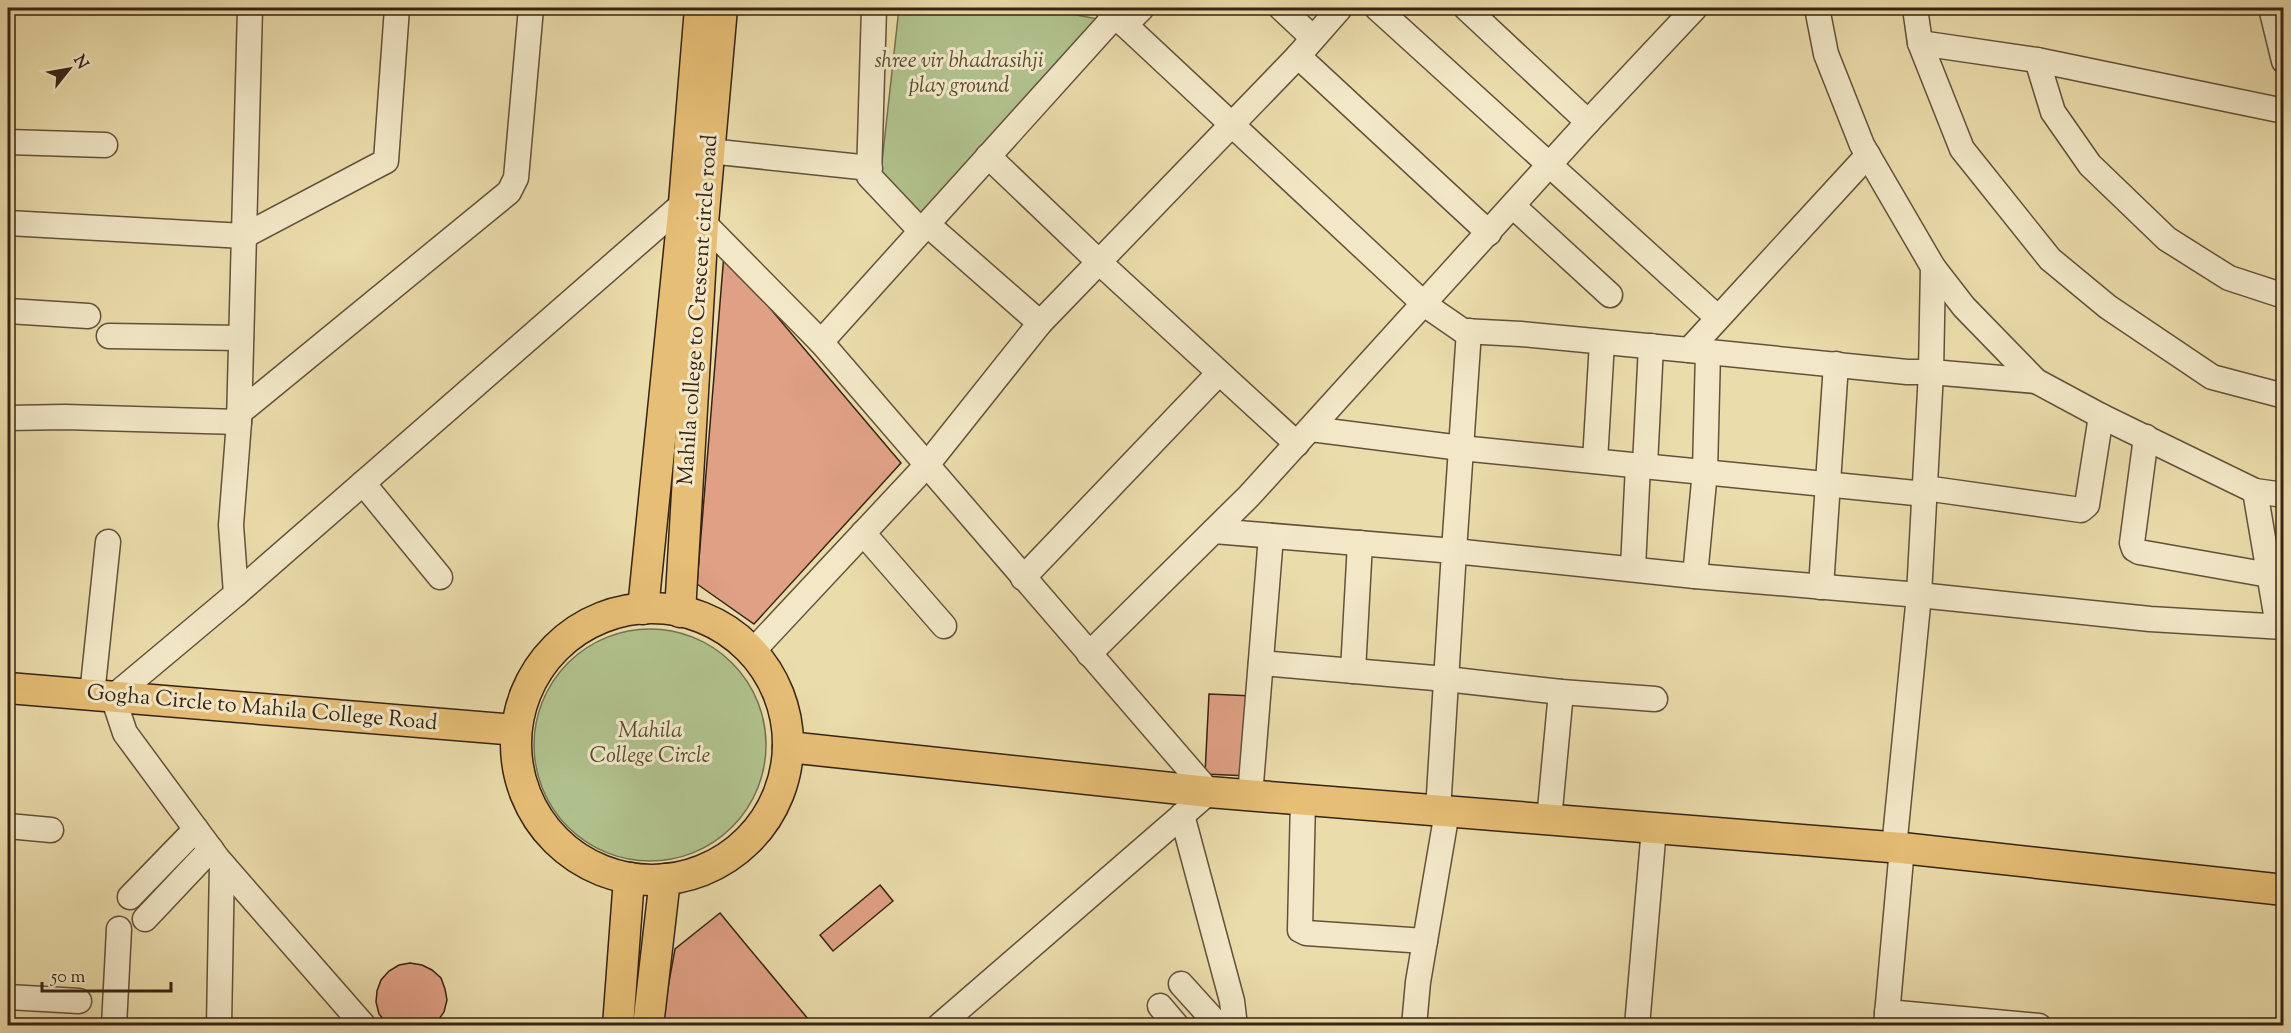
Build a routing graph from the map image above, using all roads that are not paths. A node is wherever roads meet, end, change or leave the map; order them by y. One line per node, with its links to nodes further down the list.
1 (250, 8): 36 (street)
2 (397, 8): 36 (street)
3 (531, 8): 60 (street)
4 (700, 8): 32 (main road, Mahila college to Crescent circle road)
5 (722, 8): 26 (main road, Mahila college to Crescent circle road)
6 (874, 8): 30 (street)
7 (1142, 8): 16 (street)
8 (1281, 8): 18 (street)
9 (1340, 8): 18 (street)
10 (1377, 8): 29 (street)
11 (1466, 8): 22 (street)
12 (1695, 8): 22 (street)
13 (1817, 8): 27 (street)
14 (1914, 8): 17 (street)
15 (2271, 8): 20 (street)
16 (1116, 16): 23 (street); 28 (street)
17 (1920, 43): 19 (street); 57 (street)
18 (1306, 47): 23 (street); 35 (street)
19 (2037, 60): 21 (street); 40 (street)
20 (2283, 61)
21 (2283, 111)
22 (1588, 122): 29 (street)
23 (1230, 124): 37 (street); 41 (street)
24 (8, 142): 25 (street)
25 (105, 145)
26 (709, 151): 30 (street); 32 (main road, Mahila college to Crescent circle road)
27 (1868, 155): 38 (street); 44 (street)
28 (988, 156): 34 (street); 37 (street)
29 (1549, 165): 31 (street); 44 (street)
30 (870, 168): 34 (street)
31 (1513, 206): 35 (street); 39 (street)
32 (693, 213): 49 (street); 68 (street); 87 (main road, Mahila college to Crescent circle road); 88 (main road, Mahila college to Crescent circle road)
33 (8, 223): 36 (street)
34 (924, 227): 45 (street); 49 (street)
35 (1489, 233): 41 (street)
36 (244, 236): 48 (street)
37 (1099, 262): 45 (street); 54 (street)
38 (1934, 267): 55 (street); 56 (street)
39 (1610, 295)
40 (2283, 296)
41 (1425, 304): 46 (street); 61 (street)
42 (8, 311): 43 (street)
43 (88, 316)
44 (1718, 318): 52 (street)
45 (1040, 323): 66 (street)
46 (1469, 331): 50 (street); 63 (street)
47 (109, 336): 48 (street)
48 (242, 338): 60 (street)
49 (821, 342): 66 (street)
50 (1602, 342): 51 (street); 64 (street)
51 (1651, 346): 52 (street); 65 (street)
52 (1698, 351): 53 (street); 67 (street)
53 (1836, 364): 55 (street); 69 (street)
54 (1219, 372): 61 (street); 83 (street)
55 (1932, 372): 56 (street); 70 (street)
56 (2036, 381): 58 (street)
57 (2283, 396)
58 (2102, 416): 62 (street); 70 (street)
59 (8, 418): 60 (street)
60 (239, 418): 85 (street)
61 (1304, 436): 63 (street); 73 (street)
62 (2146, 437): 71 (street); 80 (street)
63 (1461, 448): 64 (street); 78 (street)
64 (1595, 461): 65 (street)
65 (1642, 465): 67 (street); 79 (street)
66 (926, 466): 74 (street); 83 (street)
67 (1706, 471): 69 (street); 81 (street)
68 (363, 483): 82 (street); 85 (street)
69 (1829, 485): 70 (street); 84 (street)
70 (1925, 491): 86 (street)
71 (2255, 491): 72 (street); 80 (street)
72 (2283, 495)
73 (1214, 531): 75 (street); 92 (street)
74 (863, 533): 89 (street); 91 (street)
75 (1271, 536): 77 (street); 93 (street)
76 (108, 542): 98 (street)
77 (1360, 543): 78 (street); 94 (street)
78 (1454, 551): 79 (street); 95 (street)
79 (1633, 568): 81 (street)
80 (2269, 574): 90 (street)
81 (1695, 576): 84 (street)
82 (440, 577)
83 (1023, 578): 92 (street)
84 (1821, 587): 86 (street)
85 (236, 594): 98 (street)
86 (1919, 595): 90 (street); 112 (street)
87 (643, 609): 88 (main road); 100 (main road)
88 (680, 612): 91 (main road)
89 (944, 626)
90 (2281, 626)
91 (752, 652): 101 (main road)
92 (1089, 654): 102 (street)
93 (1261, 663): 94 (street); 103 (street)
94 (1353, 671): 95 (street)
95 (1446, 679): 97 (street); 105 (street)
96 (8, 688): 98 (main road, Gogha Circle to Mahila College Road)
97 (1561, 692): 99 (street); 107 (street)
98 (103, 696): 100 (main road, Gogha Circle to Mahila College Road); 110 (street)
99 (1655, 699)
100 (516, 730): 114 (main road)
101 (788, 747): 102 (main road); 115 (main road)
102 (1209, 792): 103 (main road); 106 (street)
103 (1250, 796): 104 (main road)
104 (1303, 800): 105 (main road); 120 (street)
105 (1442, 811): 107 (main road); 120 (street)
106 (1182, 815): 131 (street); 134 (street)
107 (1549, 820): 109 (main road)
108 (8, 826): 111 (street)
109 (1654, 828): 112 (main road); 136 (street)
110 (196, 829): 113 (street); 117 (street)
111 (51, 830)
112 (1898, 848): 116 (main road); 125 (street)
113 (216, 857): 118 (street); 127 (street); 128 (street)
114 (629, 878): 115 (main road); 129 (main road)
115 (665, 879): 130 (main road)
116 (2283, 890)
117 (130, 897)
118 (145, 918)
119 (119, 930): 126 (street)
120 (1425, 941): 135 (street)
121 (1181, 984): 133 (street)
122 (8, 997): 123 (street)
123 (79, 1001)
124 (1160, 1006): 132 (street)
125 (1887, 1019): 137 (street)
126 (114, 1026)
127 (219, 1026)
128 (364, 1026)
129 (618, 1026)
130 (648, 1026)
131 (939, 1026)
132 (1177, 1026)
133 (1219, 1026)
134 (1235, 1026)
135 (1414, 1026)
136 (1637, 1026)
137 (2039, 1026)

